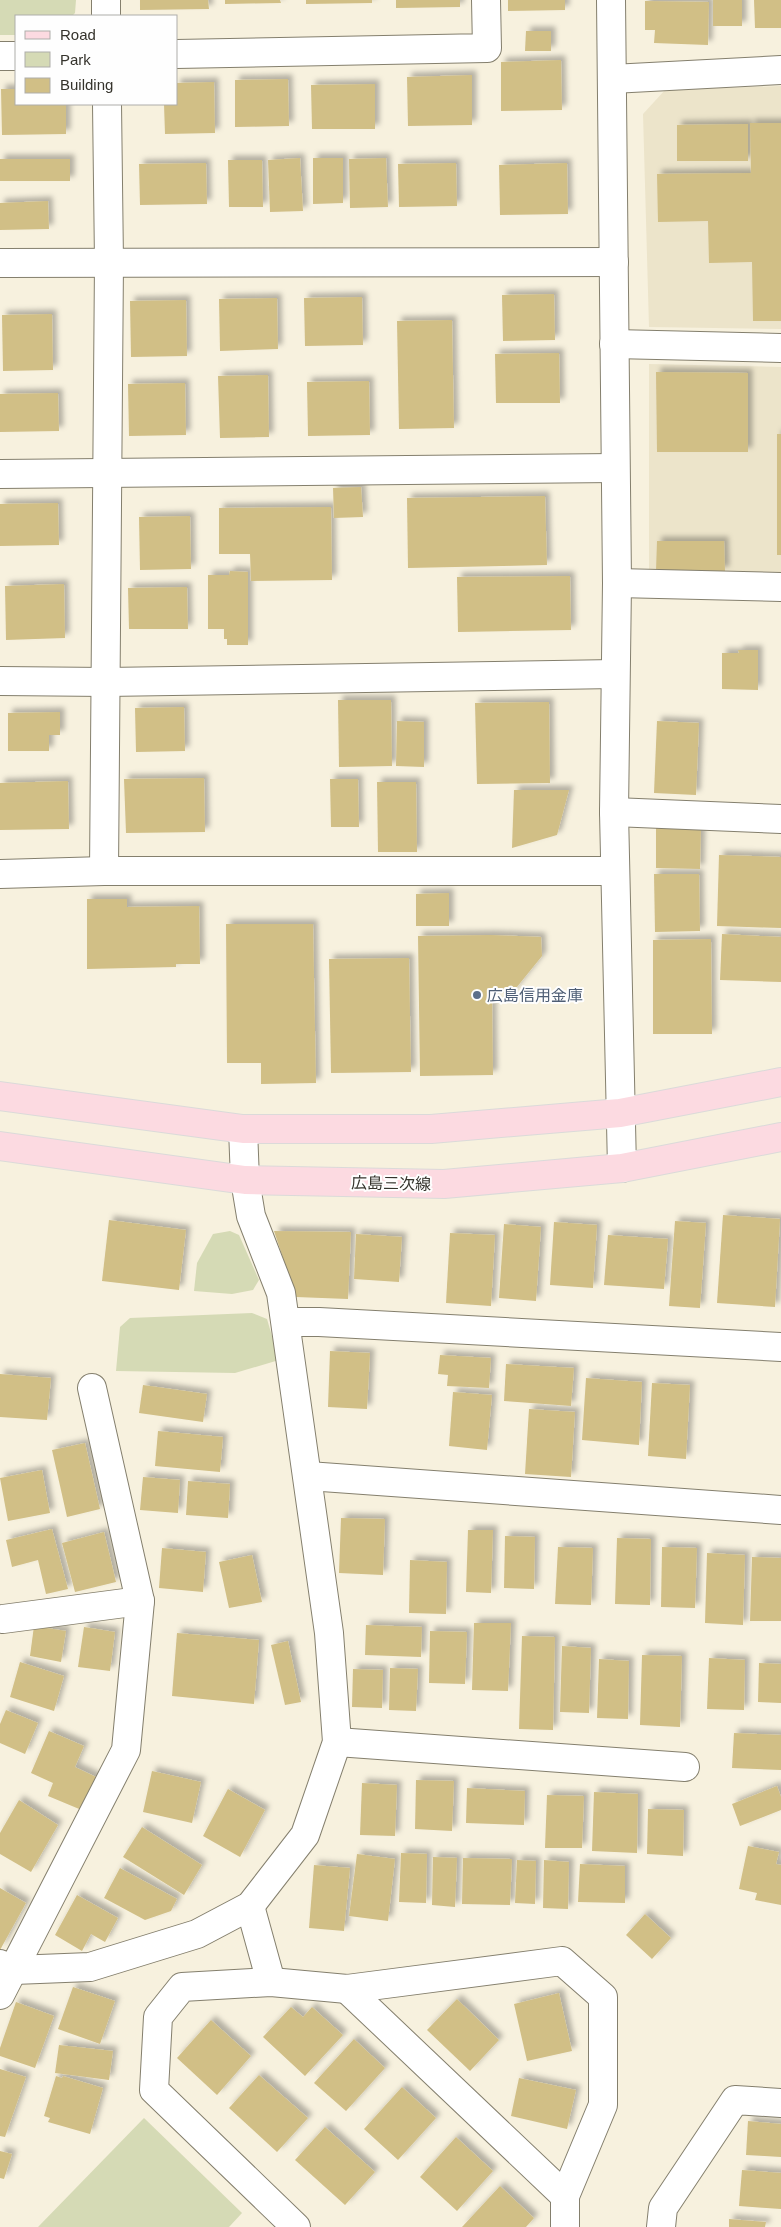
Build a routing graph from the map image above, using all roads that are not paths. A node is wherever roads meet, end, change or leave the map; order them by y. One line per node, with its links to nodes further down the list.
1 (106, 0): 4 (street)
2 (486, 0): 5 (street)
3 (611, 0): 9 (street)
4 (106, 15)
5 (178, 54)
6 (0, 56): 7 (street)
7 (15, 56)
8 (781, 70): 9 (street)
9 (612, 78): 13 (street)
10 (107, 105): 12 (street)
11 (0, 262): 12 (street)
12 (109, 262): 13 (street); 17 (street)
13 (614, 262): 14 (street)
14 (614, 344): 15 (street); 16 (street)
15 (781, 348)
16 (616, 468): 17 (street); 19 (street)
17 (107, 473): 18 (street); 23 (street)
18 (0, 474)
19 (617, 584): 20 (street); 21 (street)
20 (781, 587)
21 (615, 674): 23 (street); 24 (street)
22 (0, 681): 23 (street)
23 (106, 682): 27 (street)
24 (614, 812): 25 (street); 26 (street)
25 (781, 819)
26 (615, 871): 27 (street); 31 (street)
27 (104, 872): 28 (street)
28 (0, 874)
29 (781, 1082): 31 (main road)
30 (0, 1096): 32 (main road)
31 (620, 1113): 32 (main road); 35 (street)
32 (243, 1128): 36 (street)
33 (781, 1137): 35 (main road, 広島三次線)
34 (0, 1146): 36 (main road, 広島三次線)
35 (622, 1168): 36 (main road, 広島三次線)
36 (245, 1180): 37 (street)
37 (286, 1322): 38 (street); 40 (street)
38 (781, 1347)
39 (92, 1388): 42 (street)
40 (308, 1476): 41 (street); 44 (street)
41 (781, 1510)
42 (140, 1601): 43 (street); 47 (street)
43 (1, 1619)
44 (337, 1742): 45 (street); 46 (street)
45 (685, 1767)
46 (250, 1906): 47 (street); 48 (street)
47 (7, 1967): 50 (street)
48 (271, 1982): 49 (street); 53 (street)
49 (347, 1989): 52 (street); 52 (street)
50 (0, 1995)
51 (781, 2104): 55 (street)
52 (566, 2196): 54 (street)
53 (296, 2227)
54 (565, 2227)
55 (661, 2227)

